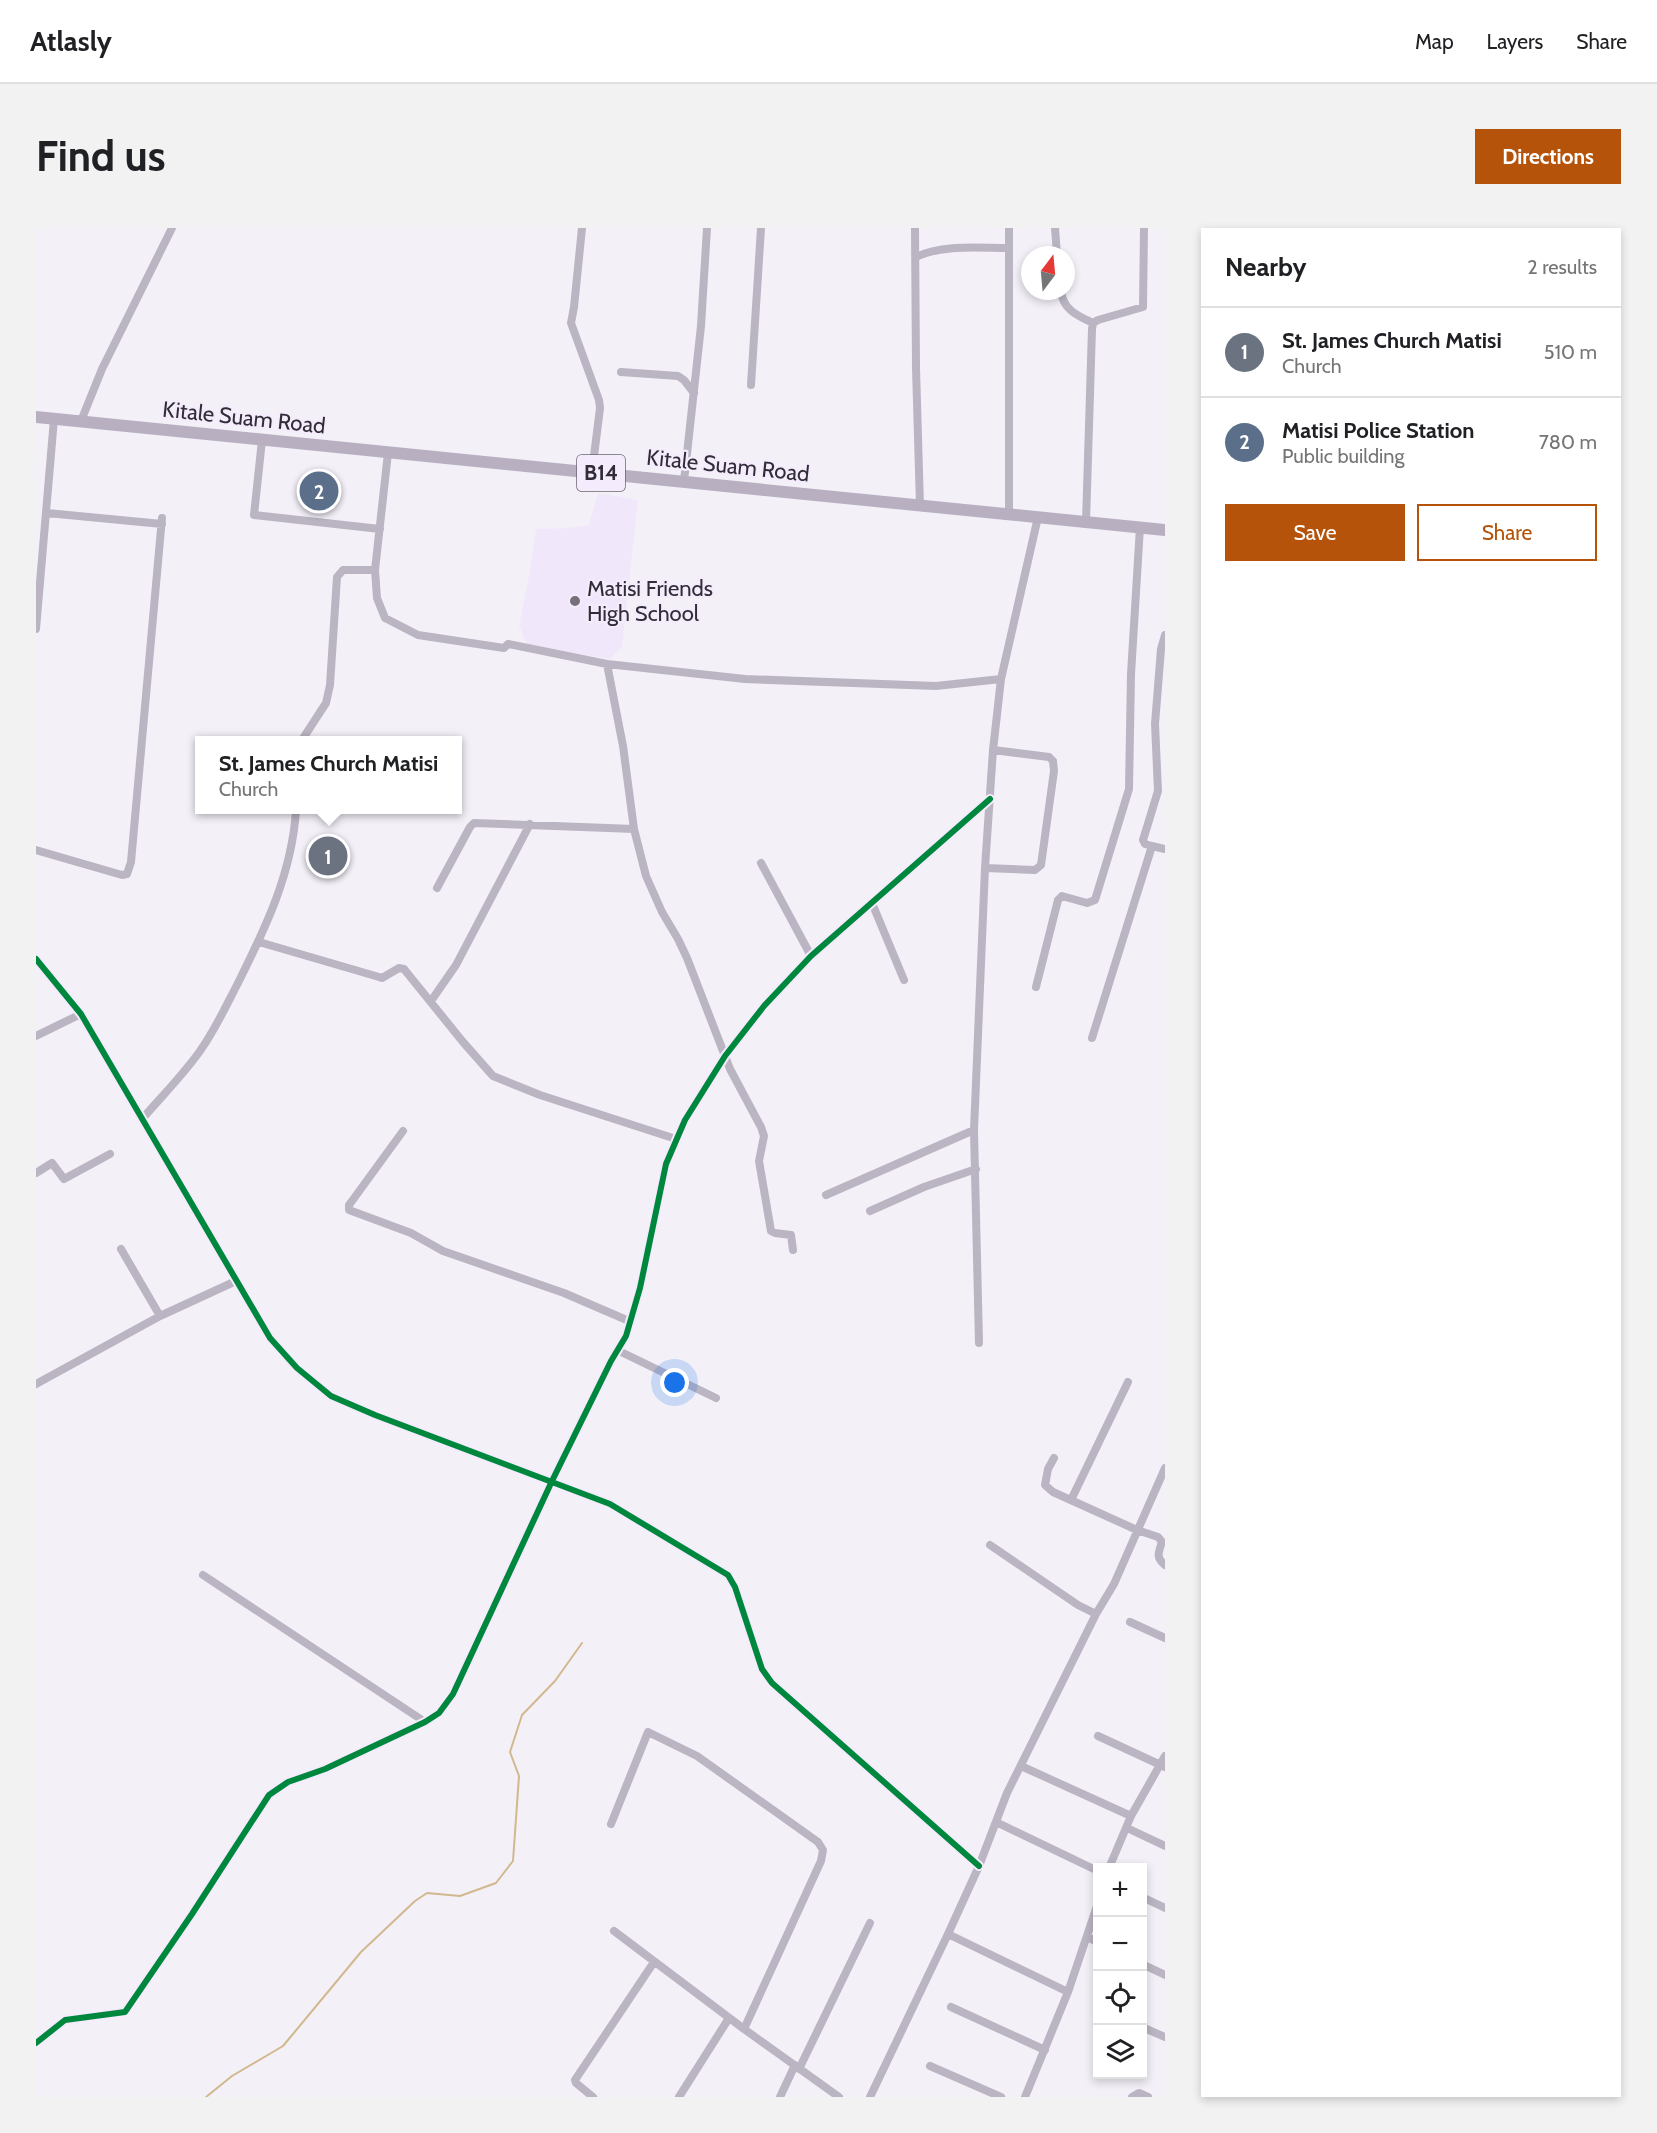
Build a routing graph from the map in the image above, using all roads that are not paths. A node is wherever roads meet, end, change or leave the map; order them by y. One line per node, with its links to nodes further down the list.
1 (172, 228): 19 (street)
2 (582, 228): 22 (street)
3 (706, 228): 16 (street)
4 (761, 228): 15 (street)
5 (915, 228): 11 (street)
6 (1009, 228): 10 (street)
7 (1055, 228): 9 (street)
8 (1143, 228): 13 (street)
9 (1056, 246)
10 (1009, 248): 11 (street); 25 (street)
11 (916, 257): 24 (street)
12 (1063, 300): 13 (street)
13 (1094, 323): 29 (street)
14 (621, 372): 16 (street)
15 (751, 386)
16 (694, 393): 23 (street)
17 (36, 417): 18 (highway, Kitale Suam Road / B14)
18 (54, 419): 19 (highway, Kitale Suam Road / B14); 26 (street)
19 (81, 421): 20 (highway, Kitale Suam Road / B14)
20 (262, 440): 21 (highway, Kitale Suam Road / B14); 31 (street)
21 (388, 453): 22 (highway, Kitale Suam Road / B14); 31 (street)
22 (592, 472): 23 (highway, Kitale Suam Road / B14)
23 (684, 481): 24 (highway, Kitale Suam Road / B14)
24 (920, 506): 25 (highway, Kitale Suam Road / B14)
25 (1009, 513): 27 (highway, Kitale Suam Road / B14)
26 (46, 516): 28 (street); 33 (street); 48 (street)
27 (1038, 517): 29 (highway, Kitale Suam Road / B14); 39 (street)
28 (36, 518)
29 (1086, 522): 30 (highway, Kitale Suam Road / B14)
30 (1140, 527): 32 (highway, Kitale Suam Road / B14); 57 (street)
31 (380, 529): 34 (street)
32 (1165, 530)
33 (40, 551): 35 (street)
34 (375, 570): 38 (street); 40 (street)
35 (36, 629)
36 (1165, 635): 37 (street)
37 (1163, 649): 46 (street)
38 (607, 664): 39 (street); 45 (street)
39 (1001, 679): 41 (street)
40 (305, 736)
41 (993, 750): 42 (street); 50 (street)
42 (990, 799): 50 (street); 52 (street)
43 (295, 814): 53 (street)
44 (530, 824): 45 (street); 51 (street); 58 (street)
45 (634, 830): 62 (street)
46 (1152, 846): 47 (street); 61 (street)
47 (1165, 849)
48 (36, 850)
49 (761, 863): 54 (street)
50 (985, 868): 64 (street)
51 (437, 888)
52 (872, 903): 54 (street); 56 (street)
53 (259, 942): 58 (street); 63 (street)
54 (811, 956): 62 (street)
55 (36, 959): 59 (street)
56 (904, 980)
57 (1036, 987)
58 (431, 1001): 66 (street)
59 (81, 1014): 60 (street); 63 (street)
60 (36, 1036)
61 (1092, 1038)
62 (725, 1056): 66 (street); 73 (street)
63 (143, 1118): 74 (street)
64 (974, 1130): 68 (street); 70 (street)
65 (403, 1131): 76 (street)
66 (676, 1139): 76 (street)
67 (110, 1154): 69 (street)
68 (976, 1169): 71 (street); 77 (street)
69 (36, 1173)
70 (826, 1195)
71 (870, 1211)
72 (121, 1249): 75 (street)
73 (793, 1250)
74 (236, 1281): 75 (street); 84 (street)
75 (160, 1316): 80 (street)
76 (629, 1321): 78 (street)
77 (980, 1343)
78 (617, 1350): 81 (street); 84 (street)
79 (1128, 1382): 85 (street)
80 (36, 1384)
81 (717, 1398)
82 (1054, 1458): 85 (street)
83 (1165, 1468): 86 (street)
84 (552, 1481): 94 (street); 105 (street)
85 (1071, 1500): 86 (street)
86 (1137, 1530): 87 (street); 91 (street)
87 (1163, 1539): 89 (street)
88 (990, 1545): 91 (street)
89 (1165, 1565)
90 (203, 1575): 94 (street)
91 (1096, 1614): 97 (street)
92 (1130, 1622): 93 (street)
93 (1165, 1638)
94 (425, 1722): 124 (street)
95 (1098, 1736): 98 (street)
96 (1165, 1756): 98 (street)
97 (1021, 1766): 99 (street); 100 (street)
98 (1162, 1766): 99 (street)
99 (1131, 1816): 102 (street)
100 (996, 1822): 105 (street); 106 (street)
101 (611, 1824): 121 (street)
102 (1127, 1828): 103 (street); 104 (street)
103 (1165, 1846)
104 (1111, 1863)
105 (979, 1866): 112 (street)
106 (1093, 1869)
107 (1147, 1900): 108 (street)
108 (1165, 1908)
109 (1094, 1917): 113 (street)
110 (870, 1923): 127 (street)
111 (614, 1931): 115 (street)
112 (948, 1934): 118 (street); 132 (street)
113 (1087, 1938): 114 (street); 118 (street)
114 (1093, 1940)
115 (654, 1962): 120 (street); 128 (street)
116 (1147, 1966): 117 (street)
117 (1165, 1975)
118 (1068, 1992): 125 (street)
119 (951, 2007): 125 (street)
120 (729, 2018): 121 (street); 129 (street)
121 (744, 2029): 127 (street)
122 (1147, 2029): 123 (street)
123 (1165, 2037)
124 (36, 2043)
125 (1045, 2050): 134 (street)
126 (930, 2066): 133 (street)
127 (797, 2067): 130 (street); 131 (street)
128 (592, 2097)
129 (679, 2097)
130 (780, 2097)
131 (839, 2097)
132 (870, 2097)
133 (1001, 2097)
134 (1025, 2097)
135 (1132, 2097): 136 (street)
136 (1148, 2097)

